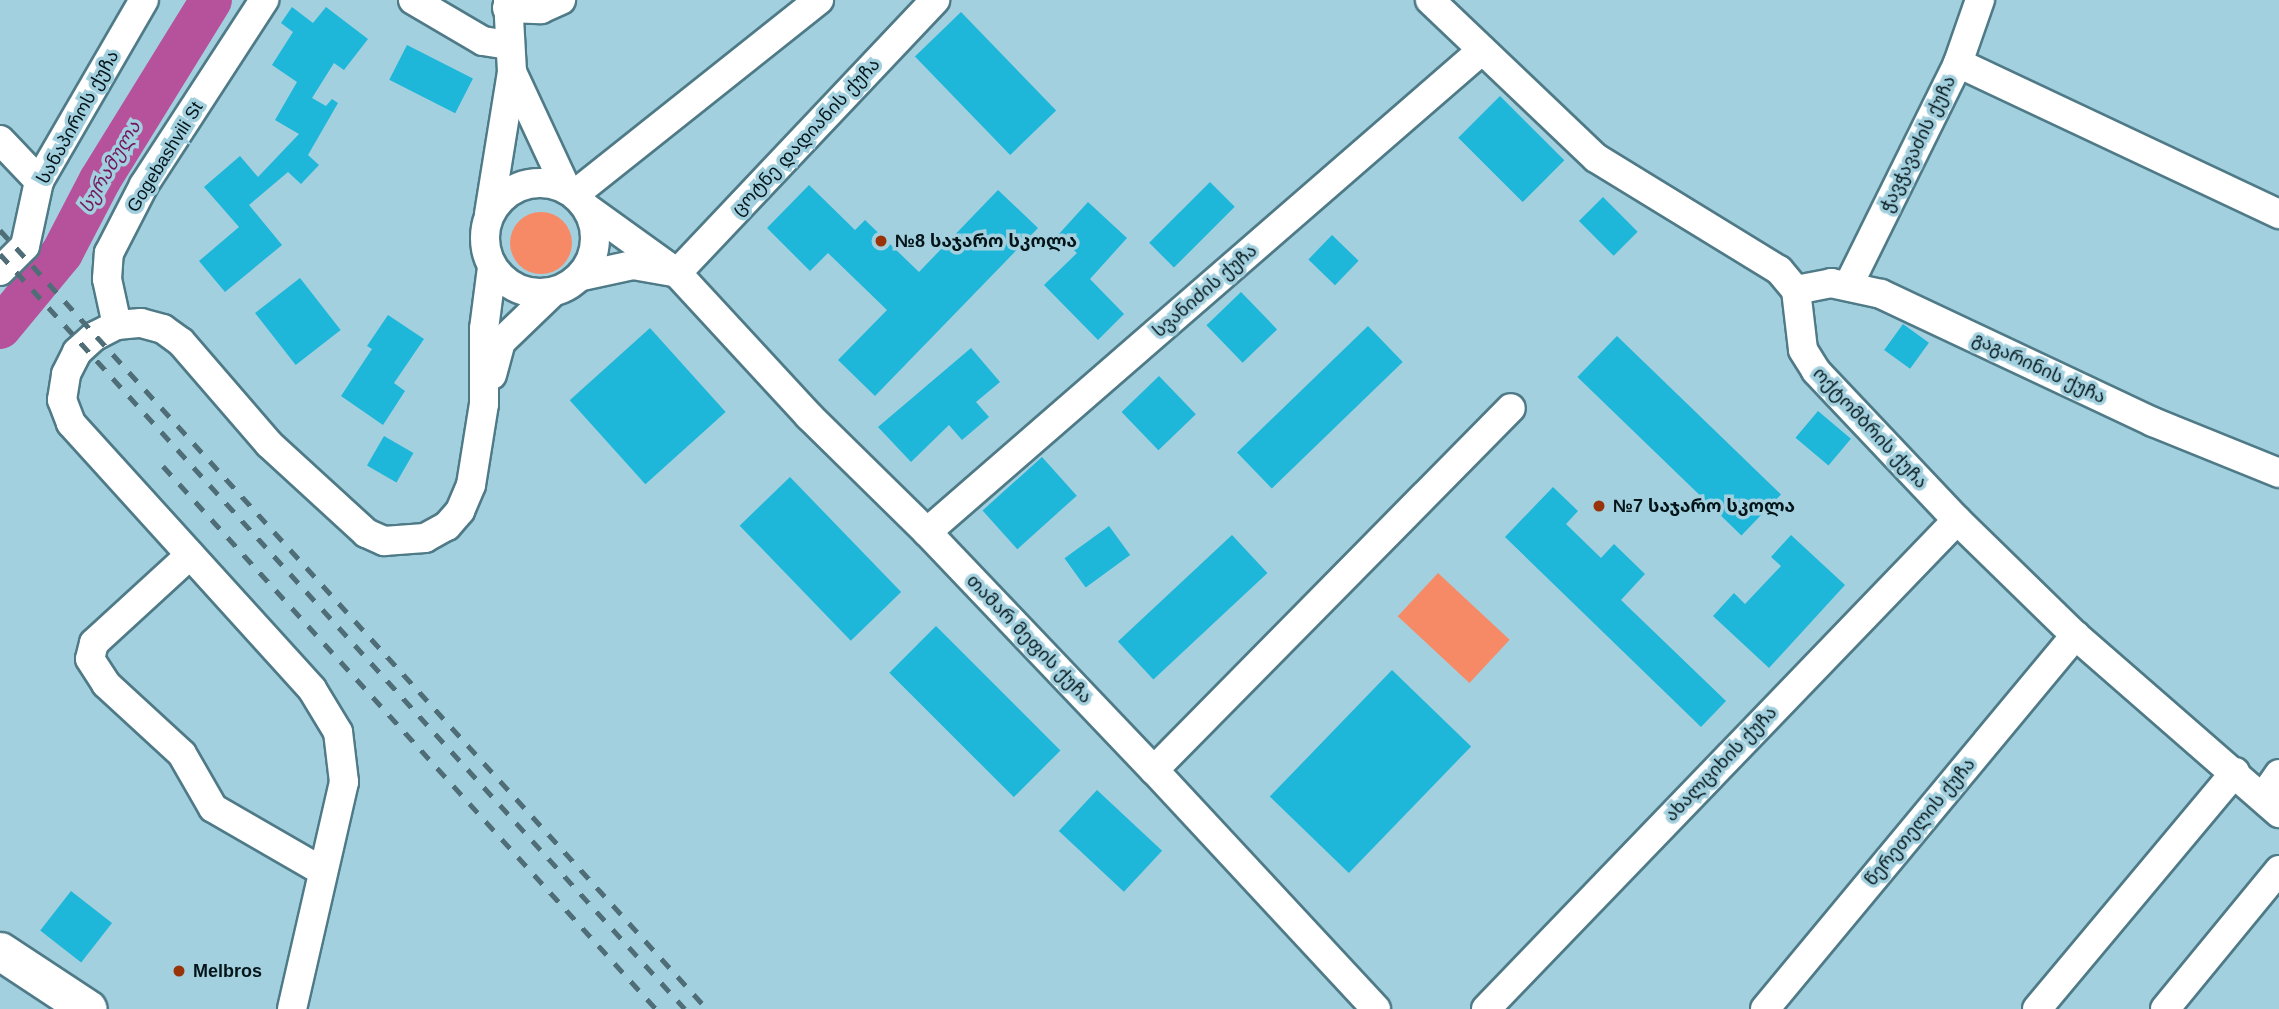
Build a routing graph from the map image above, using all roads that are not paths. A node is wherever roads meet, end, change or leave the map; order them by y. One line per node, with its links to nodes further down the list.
1 (144, 0): 14 (street, სანაპიროს ქუჩა)
2 (264, 0): 25 (street, Gogebashvili St)
3 (412, 0): 11 (street)
4 (561, 0): 9 (street)
5 (819, 0): 15 (street)
6 (935, 0): 20 (street, ცოტნე დადიანის ქუჩა)
7 (1430, 0): 10 (street)
8 (1980, 0): 12 (street, ჭავჭავაძის ქუჩა)
9 (508, 4): 11 (street)
10 (1482, 50): 23 (street); 30 (street, სვანიძის ქუჩა)
11 (509, 58): 15 (street); 17 (street)
12 (1958, 63): 16 (street); 22 (street, ჭავჭავაძის ქუჩა)
13 (0, 140): 14 (street)
14 (39, 181): 19 (street, სანაპიროს ქუჩა)
15 (576, 197): 17 (street); 20 (street, თამარ მეფის ქუჩა); 21 (street)
16 (2279, 214)
17 (489, 217): 18 (street)
18 (492, 267): 24 (street); 26 (street)
19 (0, 271)
20 (677, 273): 21 (street); 30 (street, თამარ მეფის ქუჩა)
21 (582, 276): 24 (street)
22 (1849, 284): 23 (street, გაგარინის ქუჩა); 28 (street, გაგარინის ქუჩა)
23 (1797, 290): 29 (street, ოქტომბრის ქუჩა)
24 (552, 293): 26 (street)
25 (117, 326): 26 (street); 31 (street)
26 (484, 404)
27 (1511, 408): 33 (street)
28 (2279, 473)
29 (1956, 520): 32 (street, ოქტომბრის ქუჩა); 43 (street, ახალციხის ქუჩა)
30 (928, 532): 33 (street, თამარ მეფის ქუჩა)
31 (190, 555): 38 (street); 38 (street)
32 (2075, 635): 34 (street, ოქტომბრის ქუჩა); 44 (street, წერეთელის ქუჩა)
33 (1154, 770): 42 (street, თამარ მეფის ქუჩა)
34 (2235, 772): 36 (street, ოქტომბრის ქუჩა); 45 (street)
35 (2279, 774): 36 (street)
36 (2271, 805)
37 (2279, 870): 46 (street)
38 (322, 872): 41 (street)
39 (0, 951): 40 (main road)
40 (88, 1009)
41 (292, 1009)
42 (1376, 1009)
43 (1486, 1009)
44 (1765, 1009)
45 (2037, 1009)
46 (2165, 1009)

